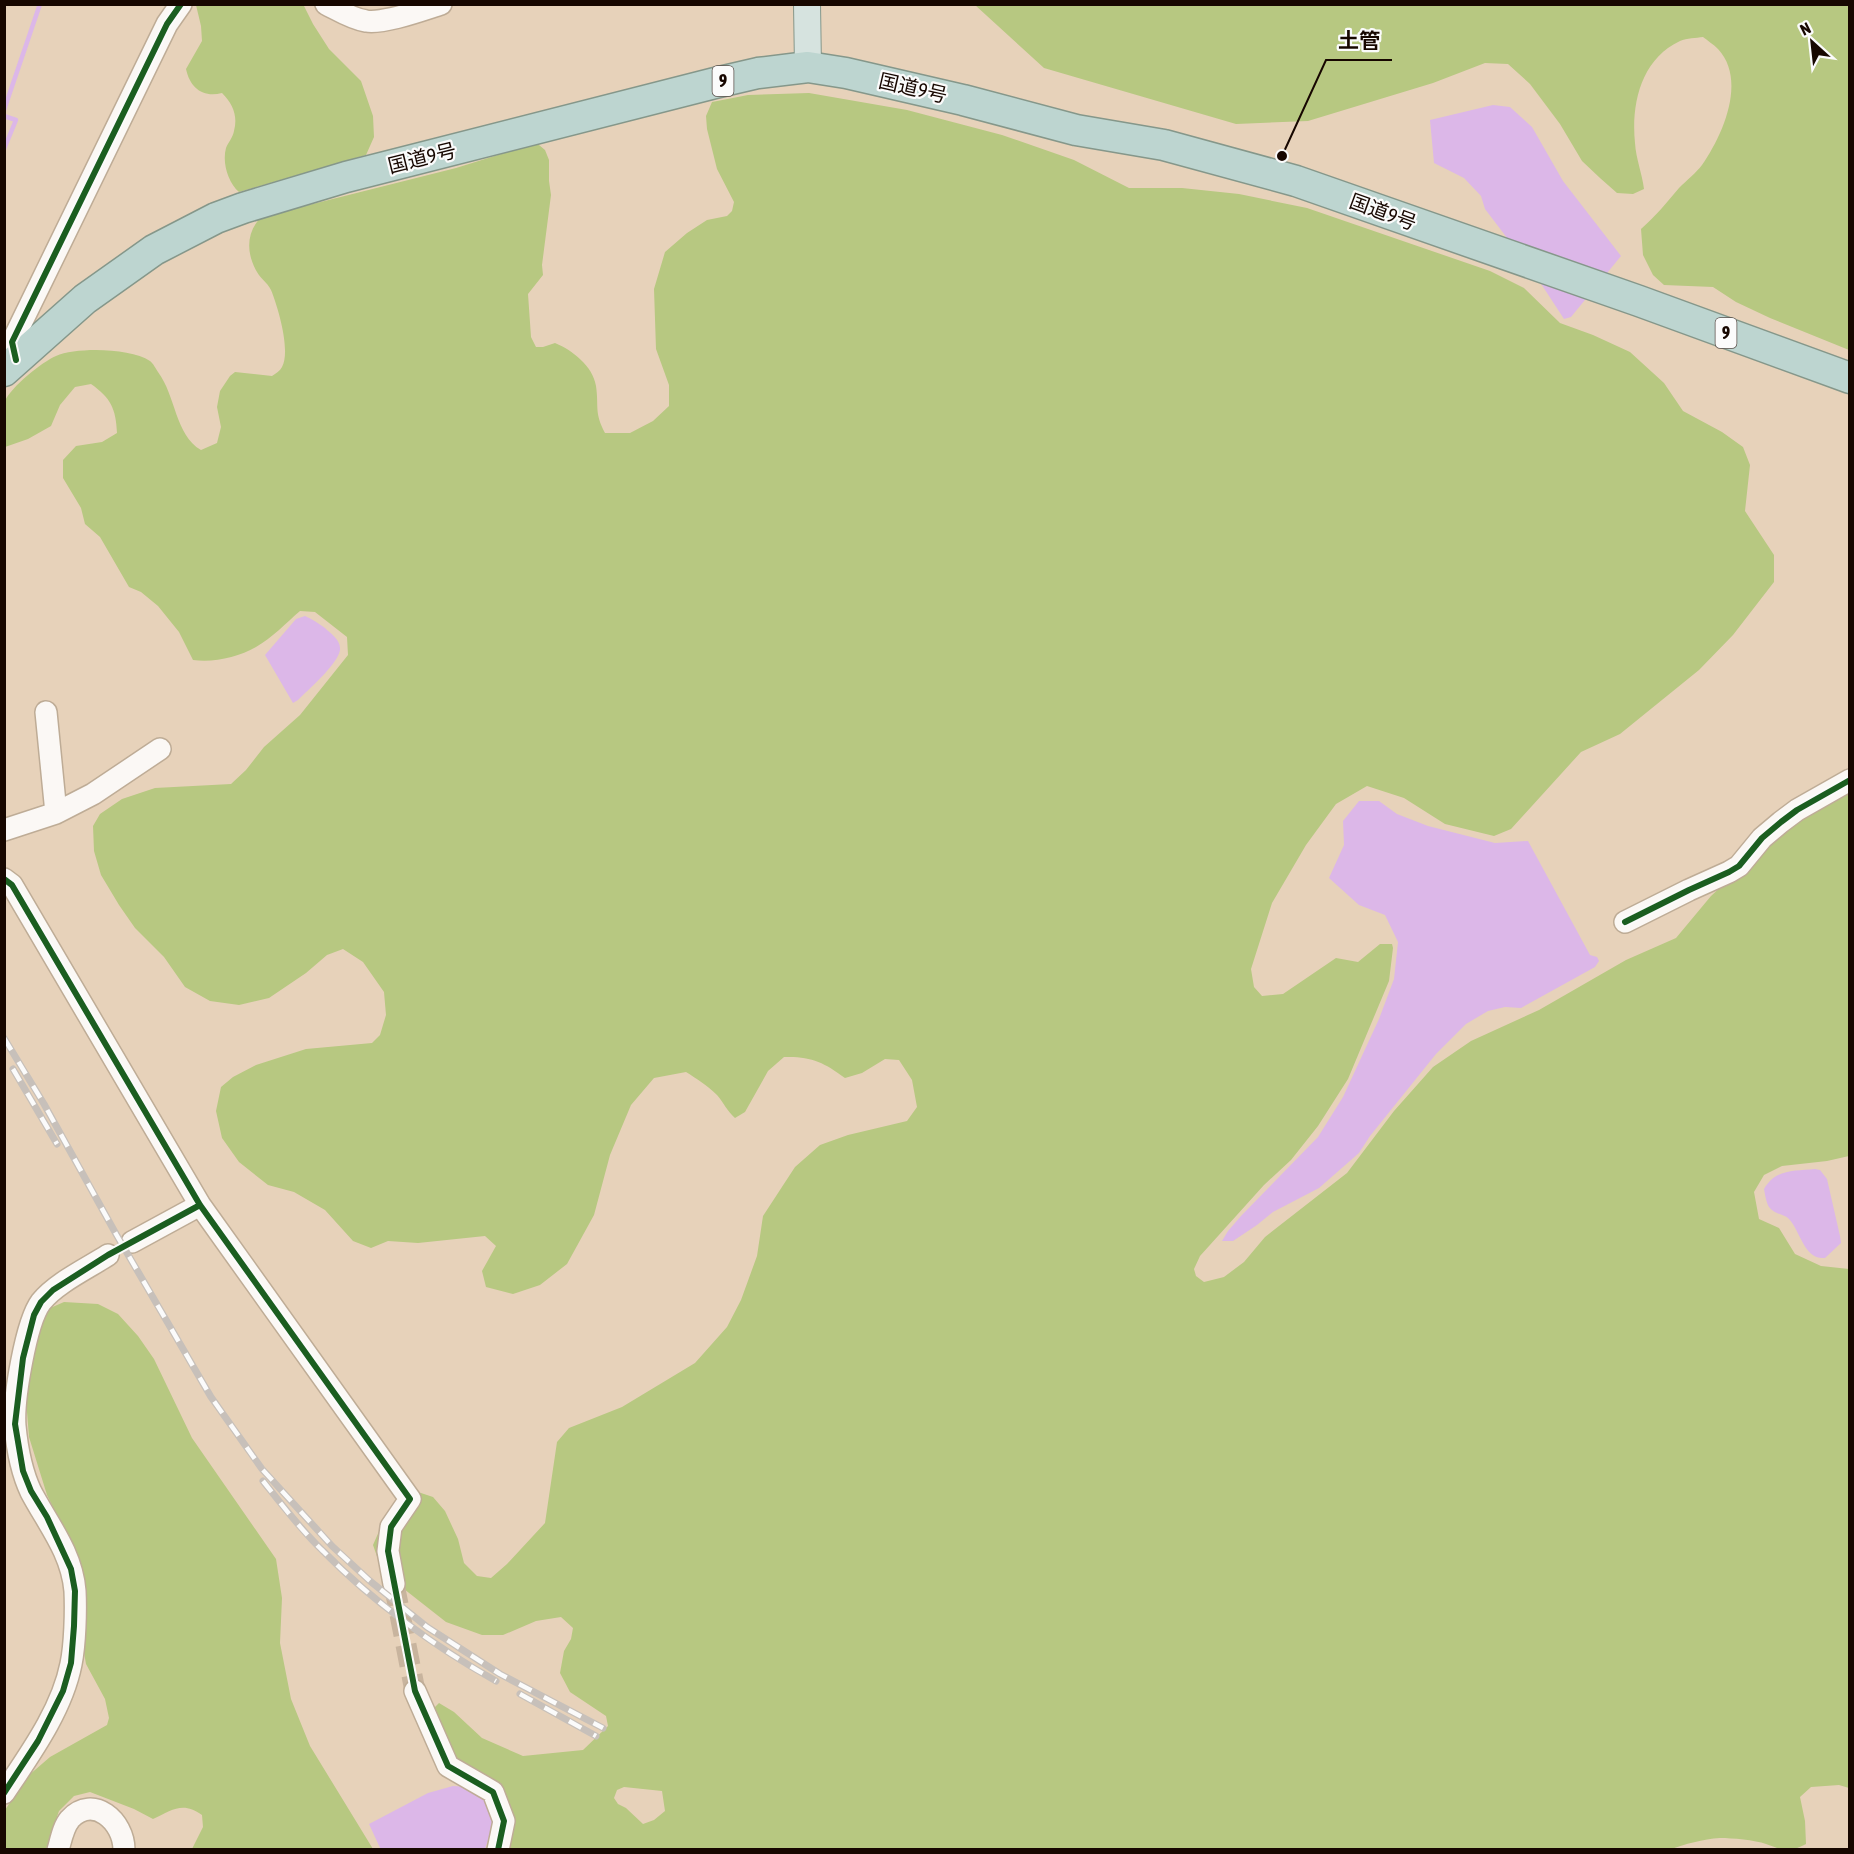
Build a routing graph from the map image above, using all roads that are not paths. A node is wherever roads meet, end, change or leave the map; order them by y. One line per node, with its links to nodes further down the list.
1 (181, 4): 6 (street)
2 (326, 4): 3 (street)
3 (441, 4)
4 (807, 4): 5 (main road)
5 (808, 67): 6 (highway, 国道9号 / 9); 7 (highway, 国道9号 / 9)
6 (10, 365)
7 (1850, 378)
8 (46, 712): 11 (street)
9 (160, 749): 11 (street)
10 (1850, 780): 14 (street)
11 (56, 813): 12 (street)
12 (4, 830)
13 (4, 879): 15 (street)
14 (1625, 922)
15 (200, 1205): 16 (street); 18 (street)
16 (132, 1242)
17 (108, 1255): 20 (street)
18 (394, 1584)
19 (415, 1691): 23 (street)
20 (4, 1793)
21 (58, 1850): 22 (street)
22 (124, 1850)
23 (498, 1850)

